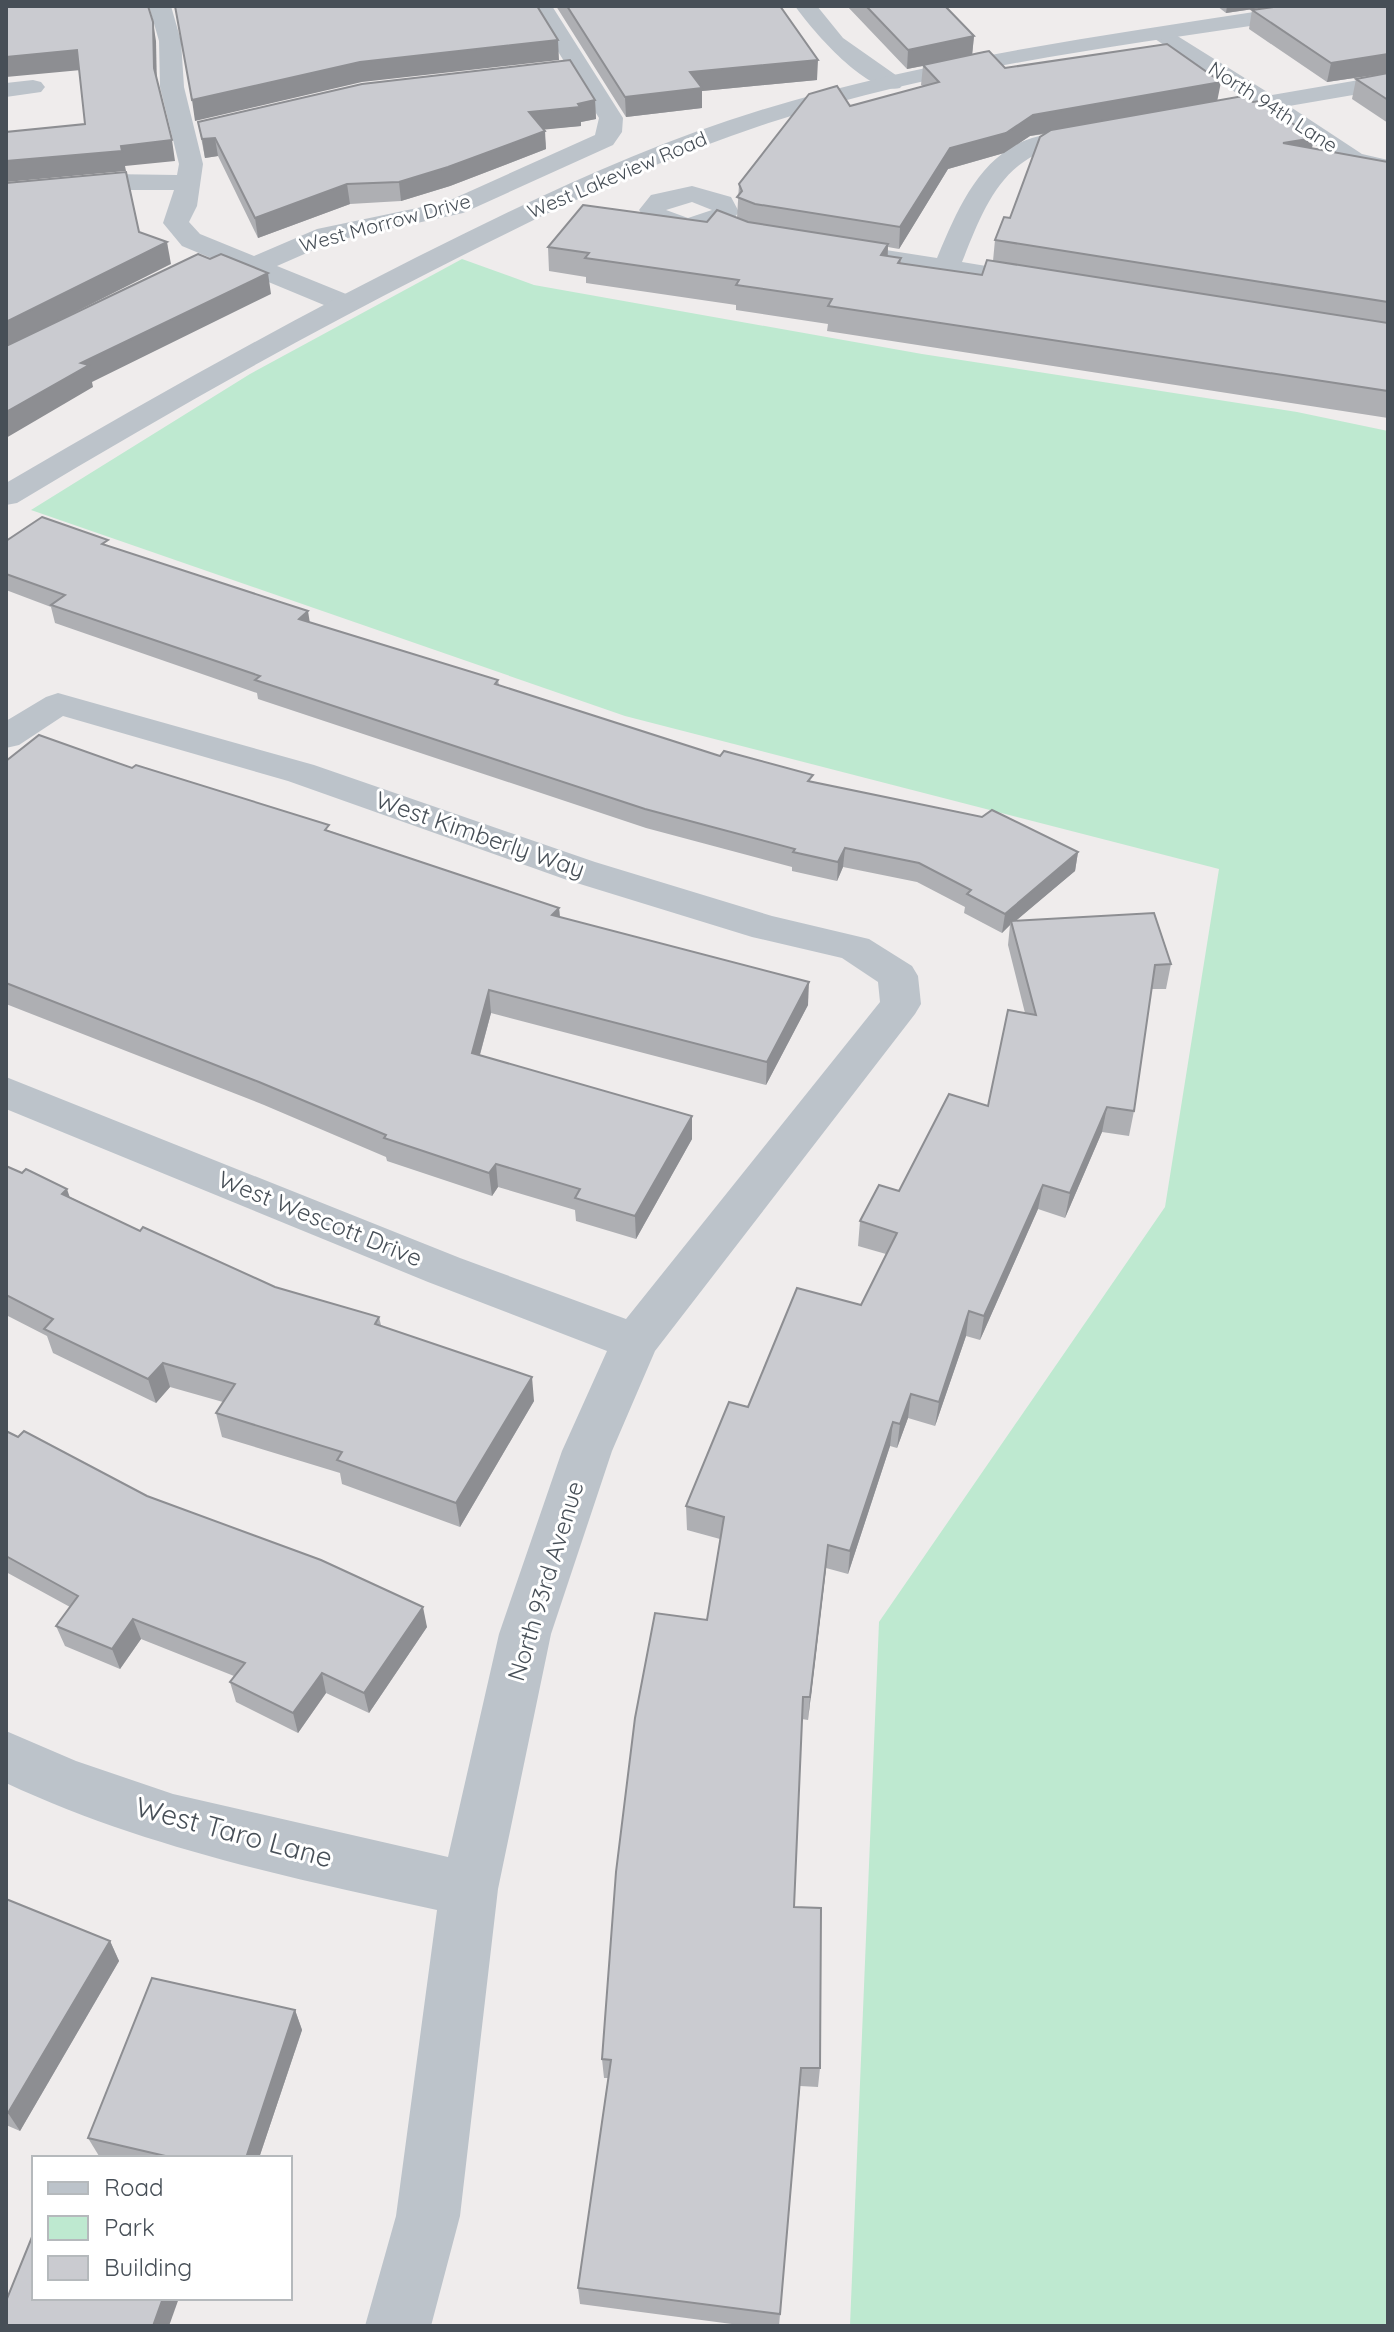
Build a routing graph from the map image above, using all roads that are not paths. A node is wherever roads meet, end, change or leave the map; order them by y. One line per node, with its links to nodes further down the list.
1 (160, 6): 21 (street)
2 (541, 6): 8 (street)
3 (806, 6): 12 (street)
4 (1335, 6): 5 (street, West Lakeview Road)
5 (1199, 28): 6 (street, West Lakeview Road); 7 (street, North 94th Lane)
6 (1163, 34): 12 (street, West Lakeview Road); 16 (street, North 94th Lane)
7 (1225, 45)
8 (579, 67): 9 (street); 30 (street, West Morrow Drive)
9 (547, 70)
10 (1277, 80): 15 (street, North 94th Lane)
11 (1388, 82): 15 (street)
12 (892, 83): 33 (street, West Lakeview Road)
13 (33, 87): 14 (street)
14 (6, 90)
15 (1303, 97): 16 (street); 17 (street, North 94th Lane)
16 (1266, 104): 18 (street); 22 (street, North 94th Lane)
17 (1330, 114)
18 (1176, 120)
19 (212, 129): 21 (street)
20 (1115, 131): 32 (street)
21 (182, 133): 24 (street)
22 (1388, 168)
23 (6, 193): 24 (street)
24 (185, 194): 28 (street); 29 (street)
25 (714, 222): 26 (street)
26 (748, 235)
27 (809, 245): 32 (street)
28 (221, 252): 29 (street); 31 (street)
29 (252, 252): 30 (street); 35 (street)
30 (283, 252): 33 (street)
31 (194, 266)
32 (946, 268): 34 (street)
33 (374, 288): 35 (street, West Lakeview Road)
34 (1072, 288)
35 (346, 304): 36 (street, West Lakeview Road)
36 (6, 496)
37 (6, 737): 38 (street, West Kimberly Way)
38 (898, 976): 40 (street, North 93rd Avenue)
39 (6, 1092): 40 (street, West Wescott Drive)
40 (635, 1342): 42 (street, North 93rd Avenue)
41 (6, 1756): 42 (street, West Taro Lane)
42 (469, 1889): 43 (street, North 93rd Avenue)
43 (398, 2326)

